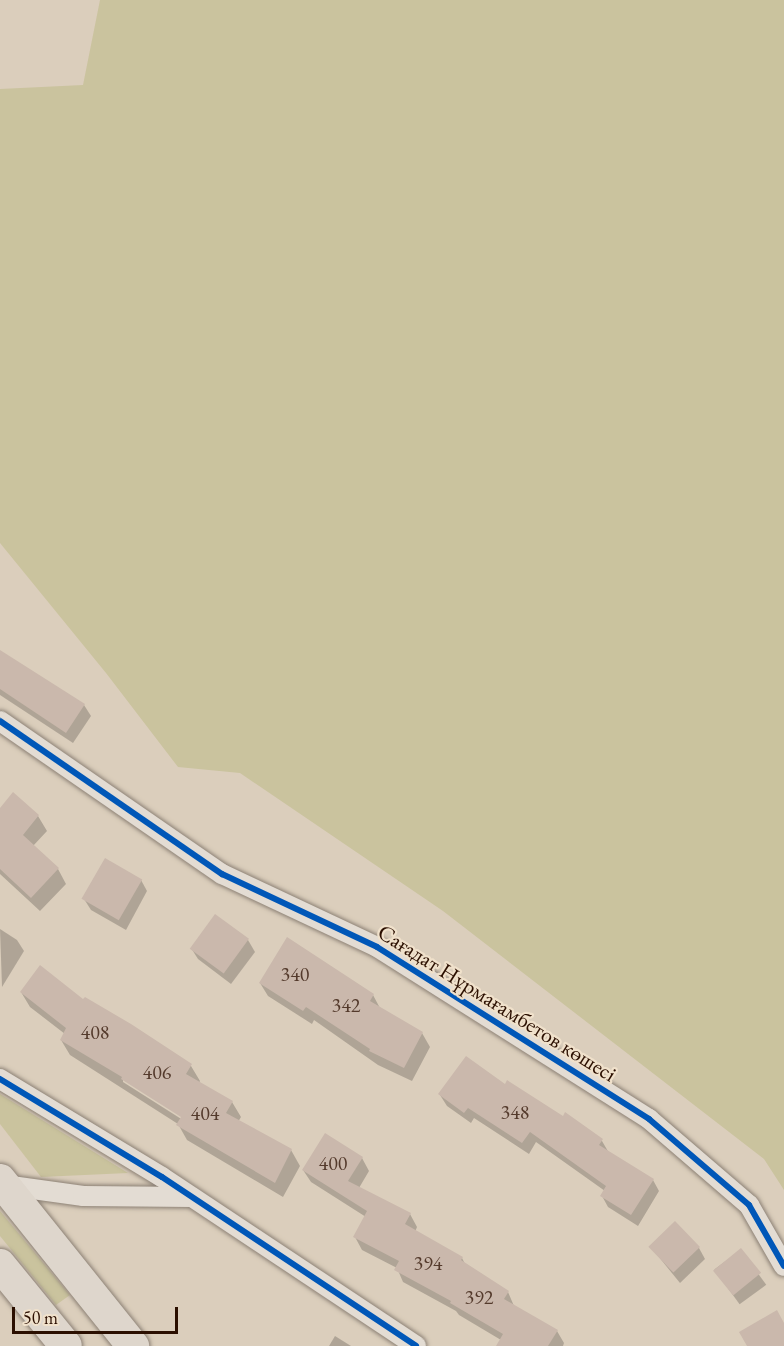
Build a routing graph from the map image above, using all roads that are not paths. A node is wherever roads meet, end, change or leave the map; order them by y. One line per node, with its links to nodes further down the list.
1 (0, 721): 6 (street, Сағадат Нұрмағамбетов көшесі)
2 (0, 1079): 4 (street)
3 (2, 1182): 4 (street); 8 (main road)
4 (192, 1197): 9 (street)
5 (0, 1265): 7 (main road)
6 (784, 1266)
7 (66, 1346)
8 (133, 1346)
9 (416, 1346)

